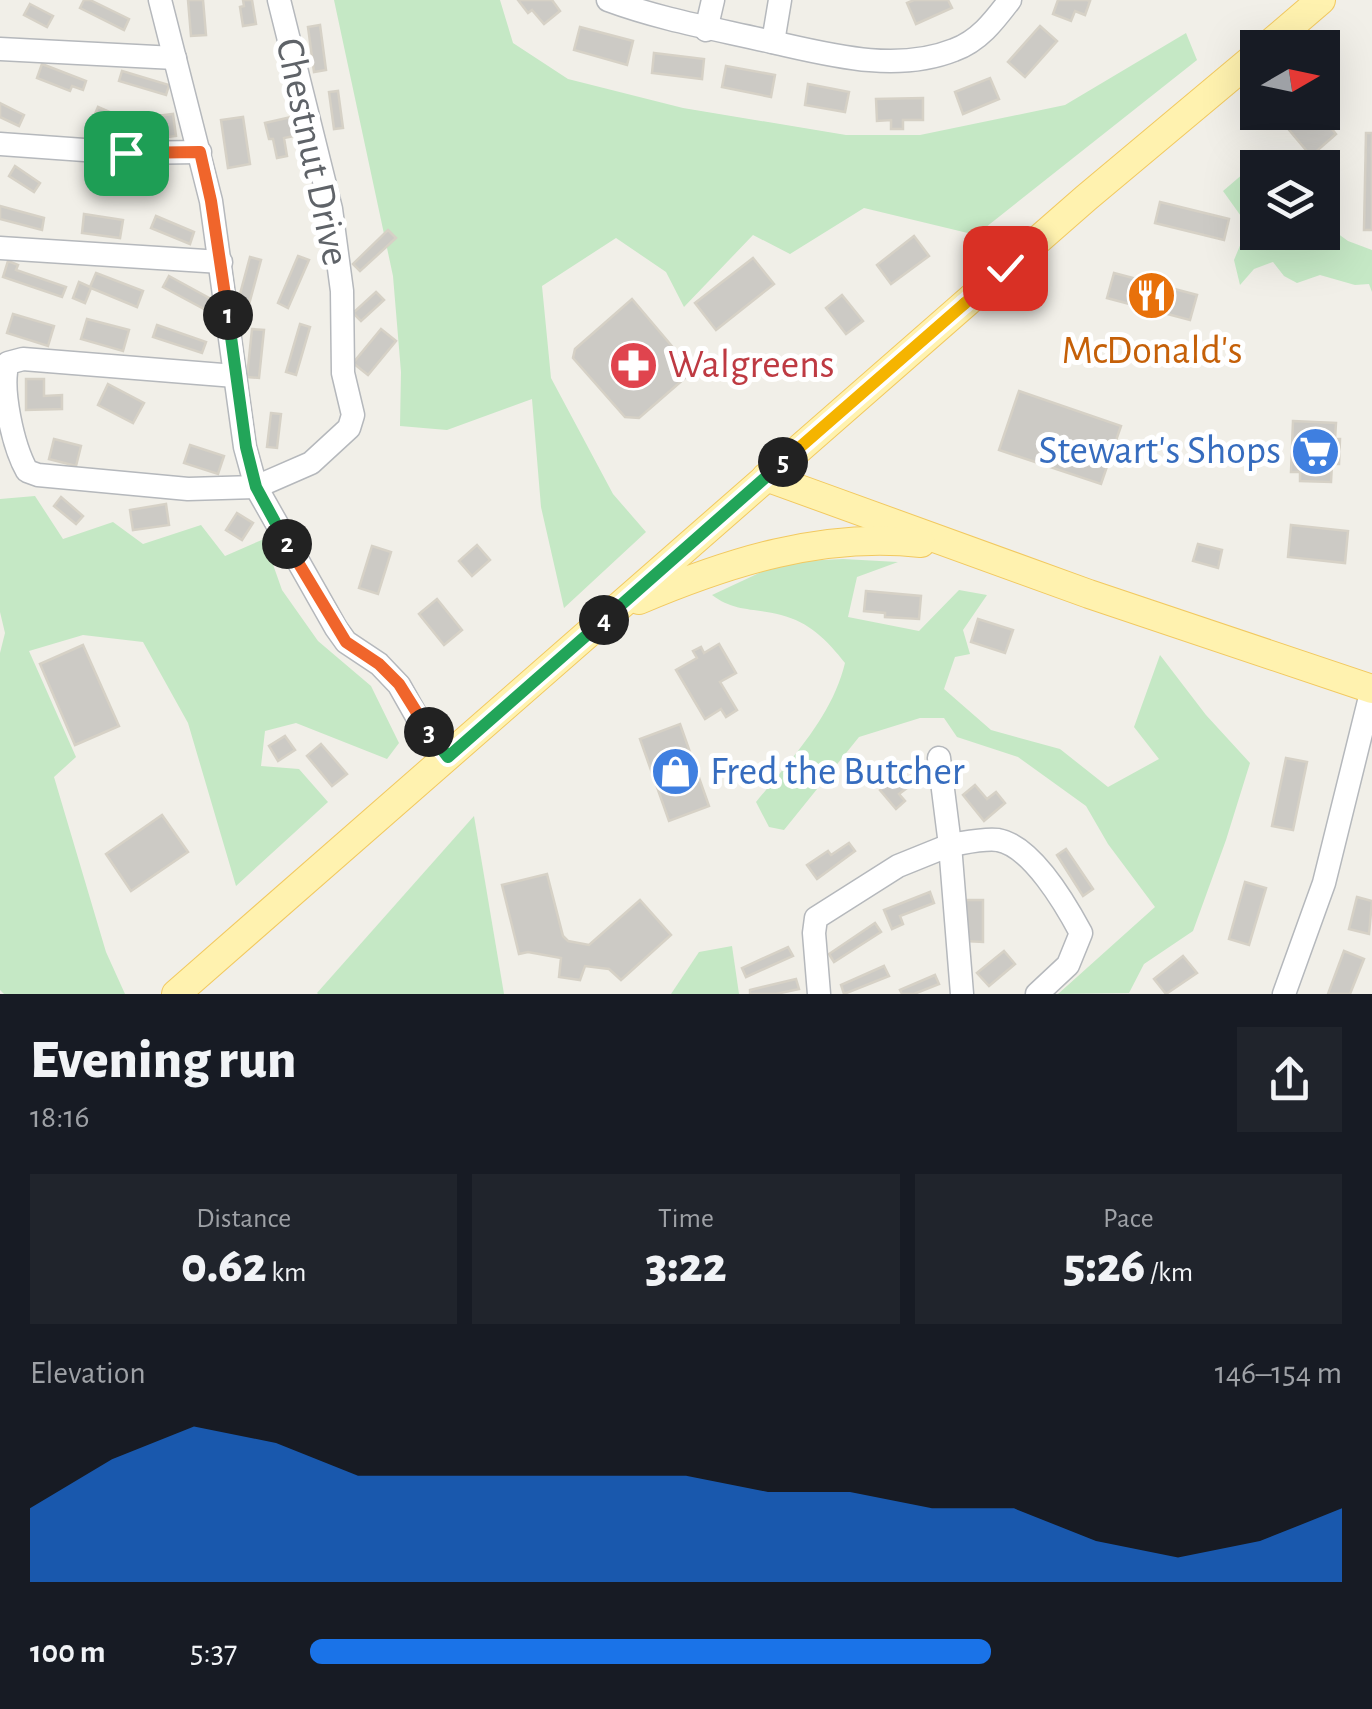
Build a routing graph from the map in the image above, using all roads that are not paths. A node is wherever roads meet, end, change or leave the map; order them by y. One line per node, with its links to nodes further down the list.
1 (160, 0): 12 (street)
2 (279, 0): 20 (street, Chestnut Drive)
3 (608, 0): 8 (street)
4 (713, 0): 8 (street)
5 (780, 0): 10 (street)
6 (1010, 0): 10 (street)
7 (1321, 0): 9 (main road)
8 (706, 30): 10 (street)
9 (1286, 30)
10 (773, 42)
11 (0, 49): 12 (street)
12 (175, 58): 15 (street)
13 (1240, 69): 19 (main road)
14 (0, 144): 15 (street)
15 (200, 152): 17 (street)
16 (0, 248): 17 (street)
17 (221, 262): 18 (street)
18 (235, 376): 20 (street); 20 (street)
19 (766, 477): 21 (main road); 22 (main road)
20 (256, 487): 24 (street)
21 (960, 547): 22 (main road); 23 (main road)
22 (614, 610): 24 (main road)
23 (1372, 689): 31 (street)
24 (448, 757): 27 (main road)
25 (939, 758): 26 (street)
26 (950, 845): 28 (street); 29 (street); 30 (street)
27 (176, 994)
28 (819, 994)
29 (962, 994)
30 (1037, 994)
31 (1284, 994)

